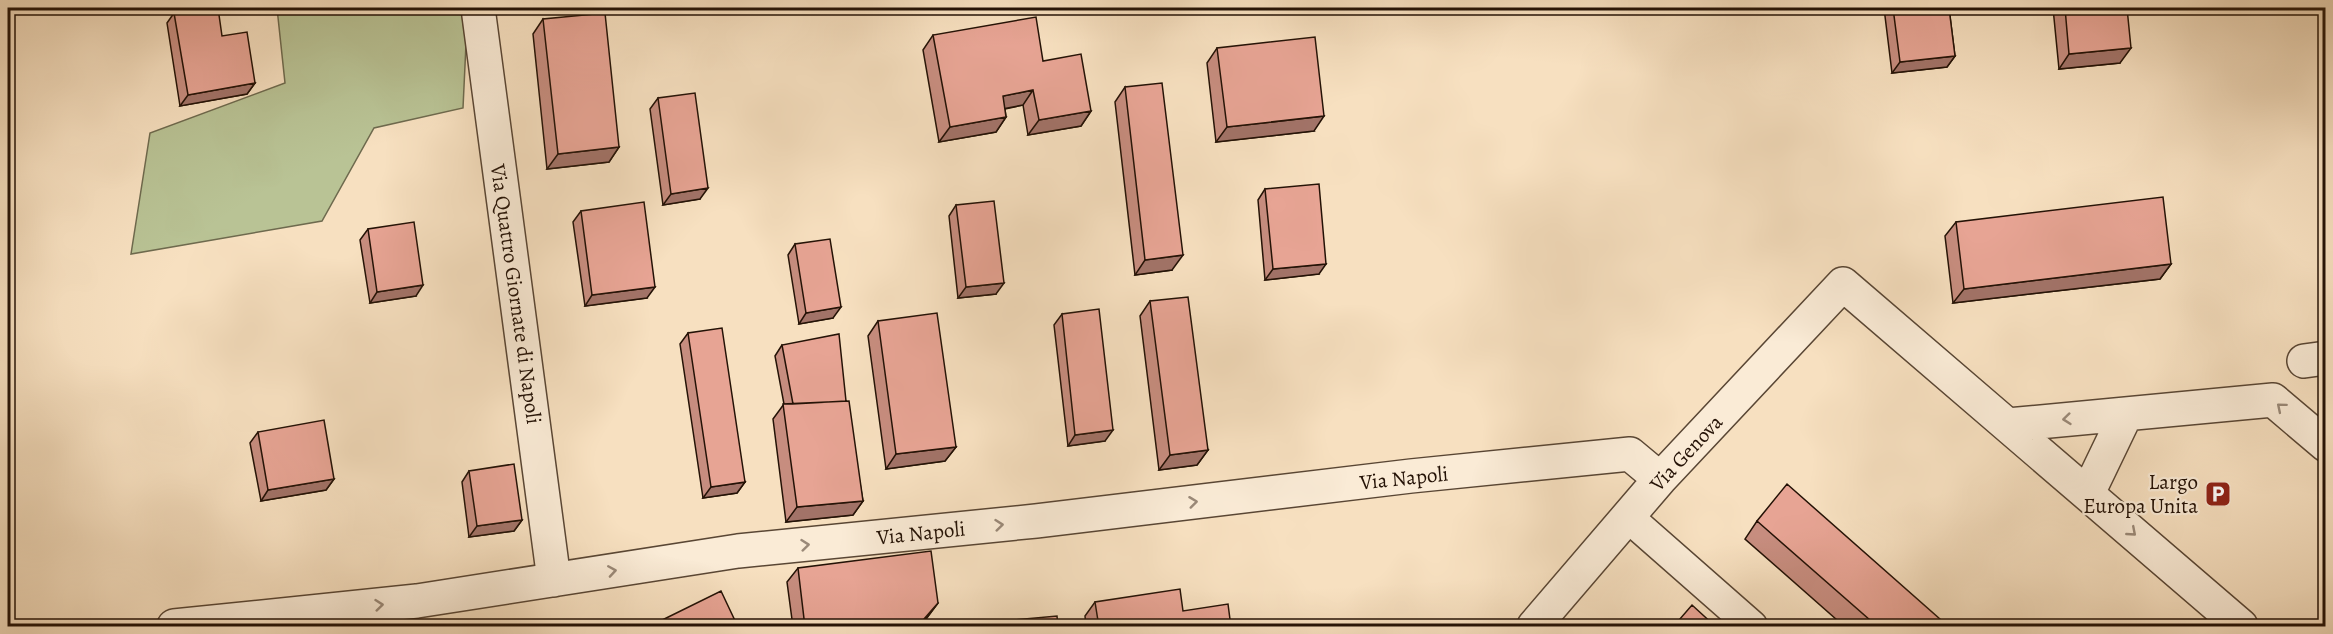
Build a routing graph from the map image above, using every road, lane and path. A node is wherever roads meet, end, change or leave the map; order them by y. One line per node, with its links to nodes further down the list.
1 (478, 8): 8 (street, Via Quattro Giornate di Napoli)
2 (2126, 414): 3 (street, one-way to 3); 4 (street, one-way to 2); 6 (street)
3 (2008, 425): 5 (street, Via Genova); 6 (street)
4 (2325, 445)
5 (1660, 479): 7 (street, Via Genova); 8 (street, Via Napoli, one-way to 5)
6 (2088, 493): 12 (street, one-way to 12)
7 (1628, 516): 10 (street, Via Genova); 11 (street)
8 (554, 580): 9 (street, Via Napoli, one-way to 8)
9 (174, 627)
10 (1533, 627)
11 (1752, 627)
12 (2241, 627)

